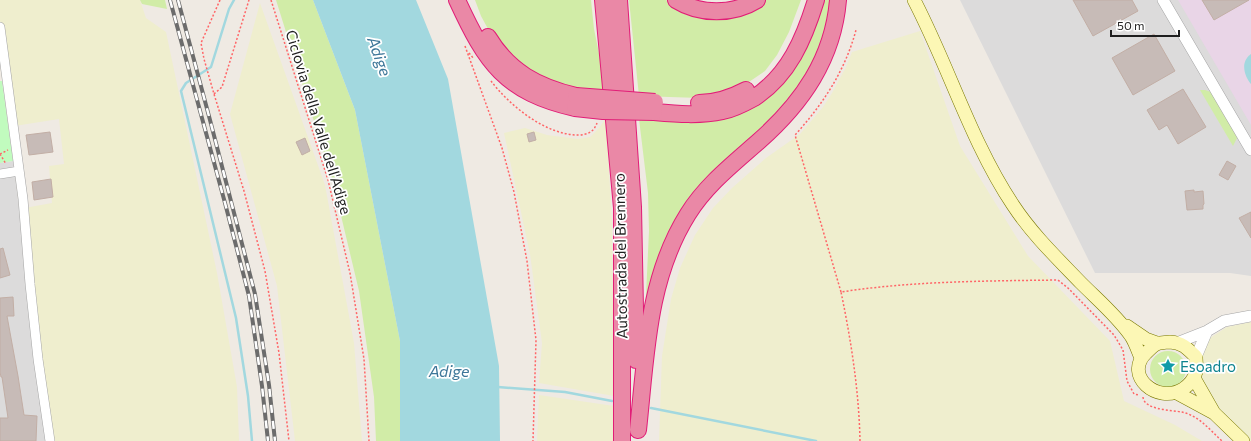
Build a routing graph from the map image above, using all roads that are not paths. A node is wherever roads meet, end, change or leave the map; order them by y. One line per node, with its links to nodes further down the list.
1 (457, 0): 13 (highway)
2 (468, 0): 13 (highway)
3 (619, 0): 28 (highway, Autostrada del Brennero)
4 (676, 0): 5 (highway)
5 (757, 0)
6 (805, 0): 14 (highway)
7 (816, 0): 14 (highway)
8 (838, 0): 28 (highway)
9 (914, 0): 19 (main road)
10 (1163, 0): 15 (street)
11 (603, 4): 30 (highway, Autostrada del Brennero)
12 (0, 27): 16 (street)
13 (576, 102): 14 (highway, bridge)
14 (654, 107)
15 (1251, 150)
16 (15, 172): 17 (street); 29 (street)
17 (0, 174)
18 (1251, 316): 20 (street)
19 (1116, 319): 22 (main road); 24 (main road)
20 (1207, 331): 21 (street); 23 (street)
21 (1179, 342): 22 (main road); 23 (main road)
22 (1157, 343): 24 (main road)
23 (1196, 357): 25 (main road)
24 (1141, 358): 26 (main road)
25 (1194, 378): 26 (main road); 27 (main road)
26 (1177, 393): 27 (main road)
27 (1214, 413): 31 (main road)
28 (638, 436)
29 (50, 441)
30 (622, 441)
31 (1243, 441)

